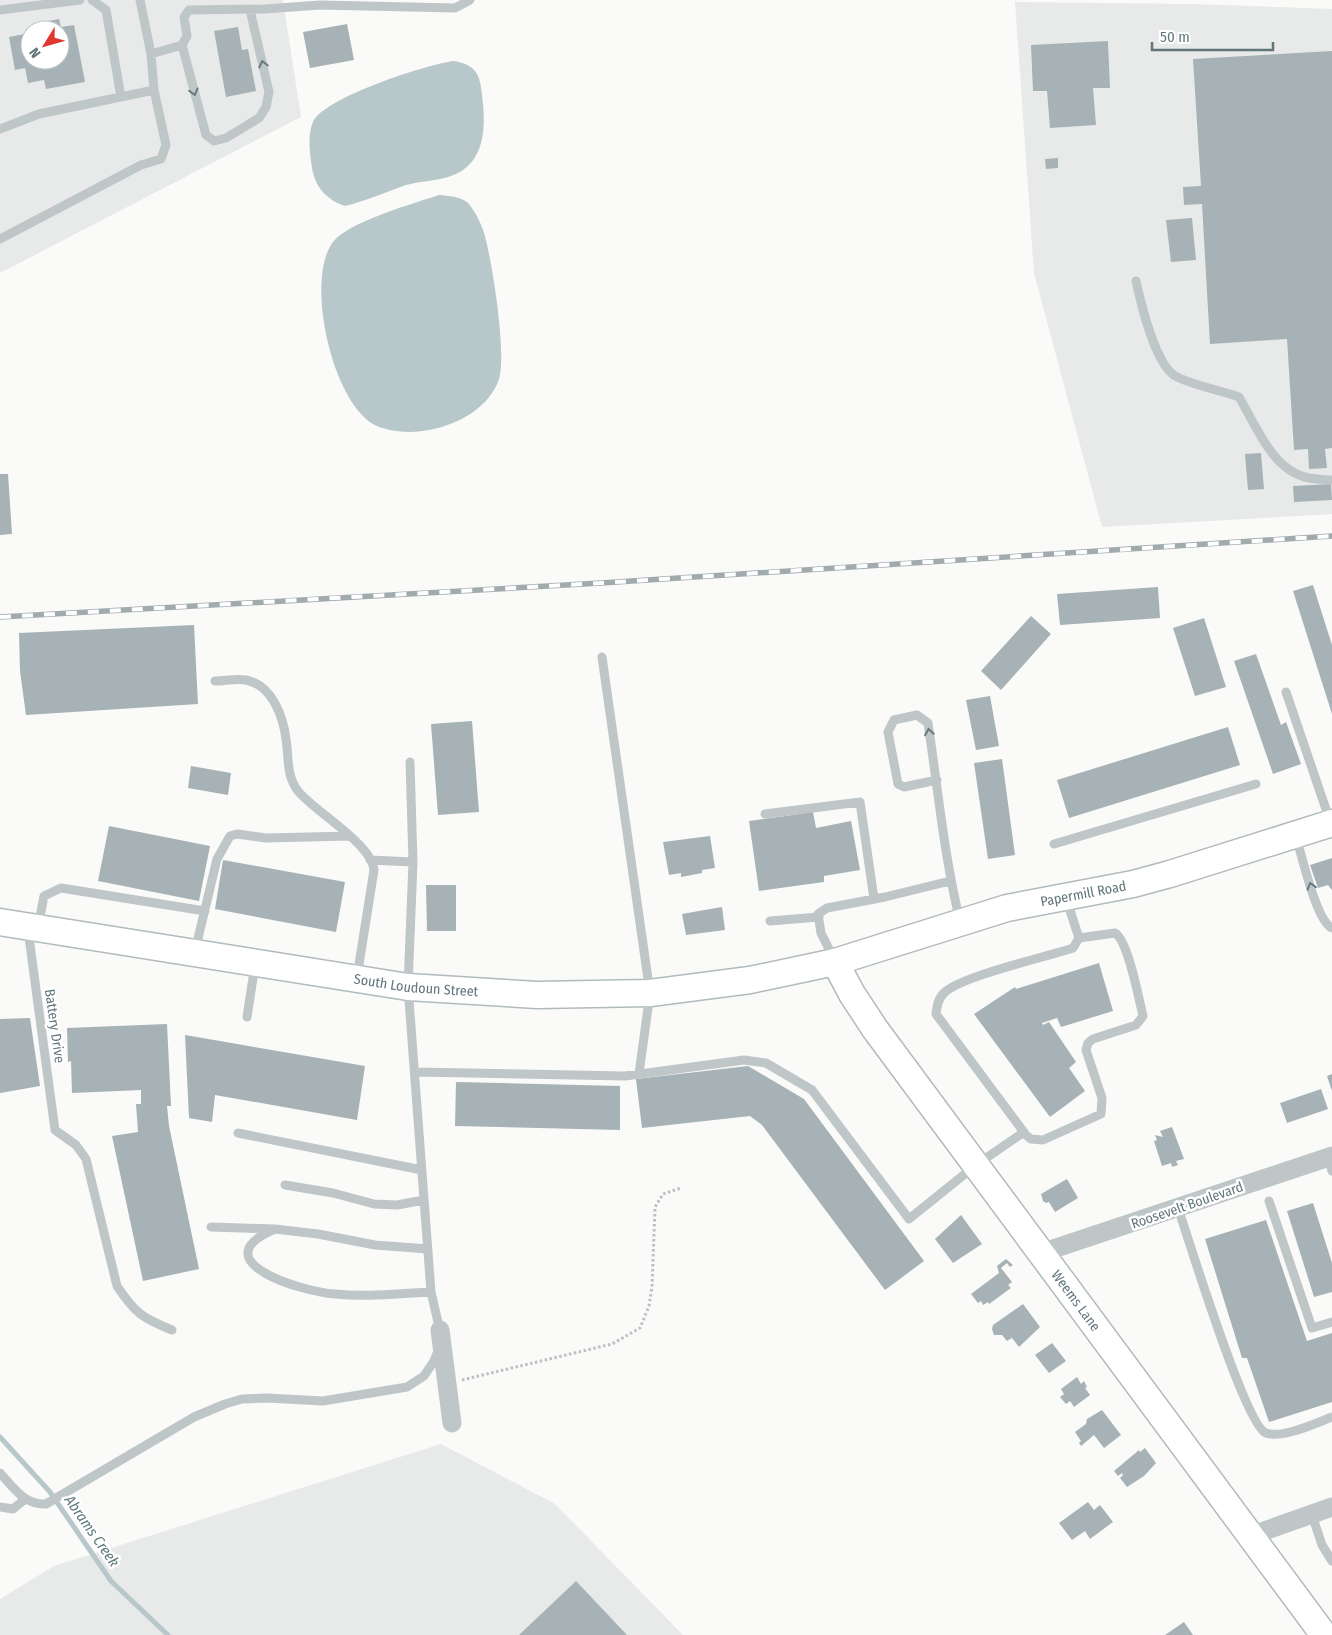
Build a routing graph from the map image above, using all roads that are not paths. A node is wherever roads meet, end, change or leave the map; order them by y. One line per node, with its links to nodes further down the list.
1 (80, 0): 5 (lane)
2 (92, 0): 10 (lane)
3 (140, 0): 8 (lane)
4 (470, 0): 6 (lane)
5 (0, 10)
6 (250, 10): 7 (lane); 7 (lane, one-way to 6)
7 (182, 45): 8 (lane)
8 (151, 54): 9 (lane)
9 (154, 90): 10 (lane); 12 (lane)
10 (121, 97): 11 (lane)
11 (0, 129)
12 (0, 239)
13 (1136, 281): 14 (lane)
14 (1332, 480)
15 (602, 657): 44 (lane)
16 (215, 681): 24 (lane)
17 (1286, 692): 22 (lane)
18 (410, 762): 27 (lane)
19 (937, 780): 19 (lane, one-way to 19); 28 (lane)
20 (1256, 784): 25 (lane)
21 (765, 814): 30 (lane)
22 (1331, 823): 23 (main road, Papermill Road)
23 (1295, 835): 29 (main road, Papermill Road); 37 (lane, one-way to 23)
24 (350, 836): 26 (lane); 31 (lane)
25 (1054, 844)
26 (370, 860): 27 (lane); 42 (lane)
27 (413, 862): 43 (lane)
28 (950, 881): 30 (lane); 35 (lane)
29 (1066, 895): 35 (main road, Papermill Road); 38 (lane)
30 (874, 899): 32 (lane)
31 (205, 911): 36 (lane, Battery Drive); 39 (lane)
32 (819, 917): 34 (lane); 40 (lane)
33 (0, 922): 36 (main road, South Loudoun Street)
34 (770, 922)
35 (960, 923): 40 (main road, Papermill Road)
36 (32, 926): 39 (main road, South Loudoun Street); 63 (lane, Battery Drive)
37 (1332, 928)
38 (1079, 938): 48 (lane); 48 (lane)
39 (195, 953): 41 (main road, South Loudoun Street)
40 (835, 962): 44 (main road, South Loudoun Street); 51 (main road, Weems Lane)
41 (256, 963): 42 (main road, South Loudoun Street); 45 (lane)
42 (357, 980): 43 (main road, South Loudoun Street)
43 (408, 988): 44 (main road, South Loudoun Street); 46 (lane)
44 (650, 993): 47 (lane)
45 (247, 1017)
46 (415, 1072): 47 (lane); 52 (lane)
47 (639, 1074): 51 (lane)
48 (1024, 1132): 51 (lane)
49 (238, 1133): 52 (lane)
50 (1331, 1161): 56 (street, Roosevelt Boulevard)
51 (976, 1165): 60 (main road, Weems Lane)
52 (422, 1170): 54 (lane)
53 (285, 1185): 54 (lane)
54 (424, 1200): 59 (lane)
55 (1269, 1201): 62 (lane)
56 (1178, 1208): 60 (street, Roosevelt Boulevard); 65 (lane)
57 (211, 1227): 58 (lane)
58 (275, 1229): 59 (lane); 61 (lane)
59 (428, 1249): 61 (lane)
60 (1041, 1253): 72 (main road, Weems Lane)
61 (430, 1292): 64 (lane)
62 (1332, 1322)
63 (172, 1330)
64 (440, 1330): 66 (street); 68 (lane)
65 (1332, 1417)
66 (452, 1423)
67 (0, 1473): 68 (lane)
68 (24, 1500): 69 (lane)
69 (0, 1507)
70 (1332, 1507): 71 (street)
71 (1312, 1514): 72 (street); 73 (lane)
72 (1250, 1536): 74 (main road, Weems Lane)
73 (1331, 1557)
74 (1324, 1635)

